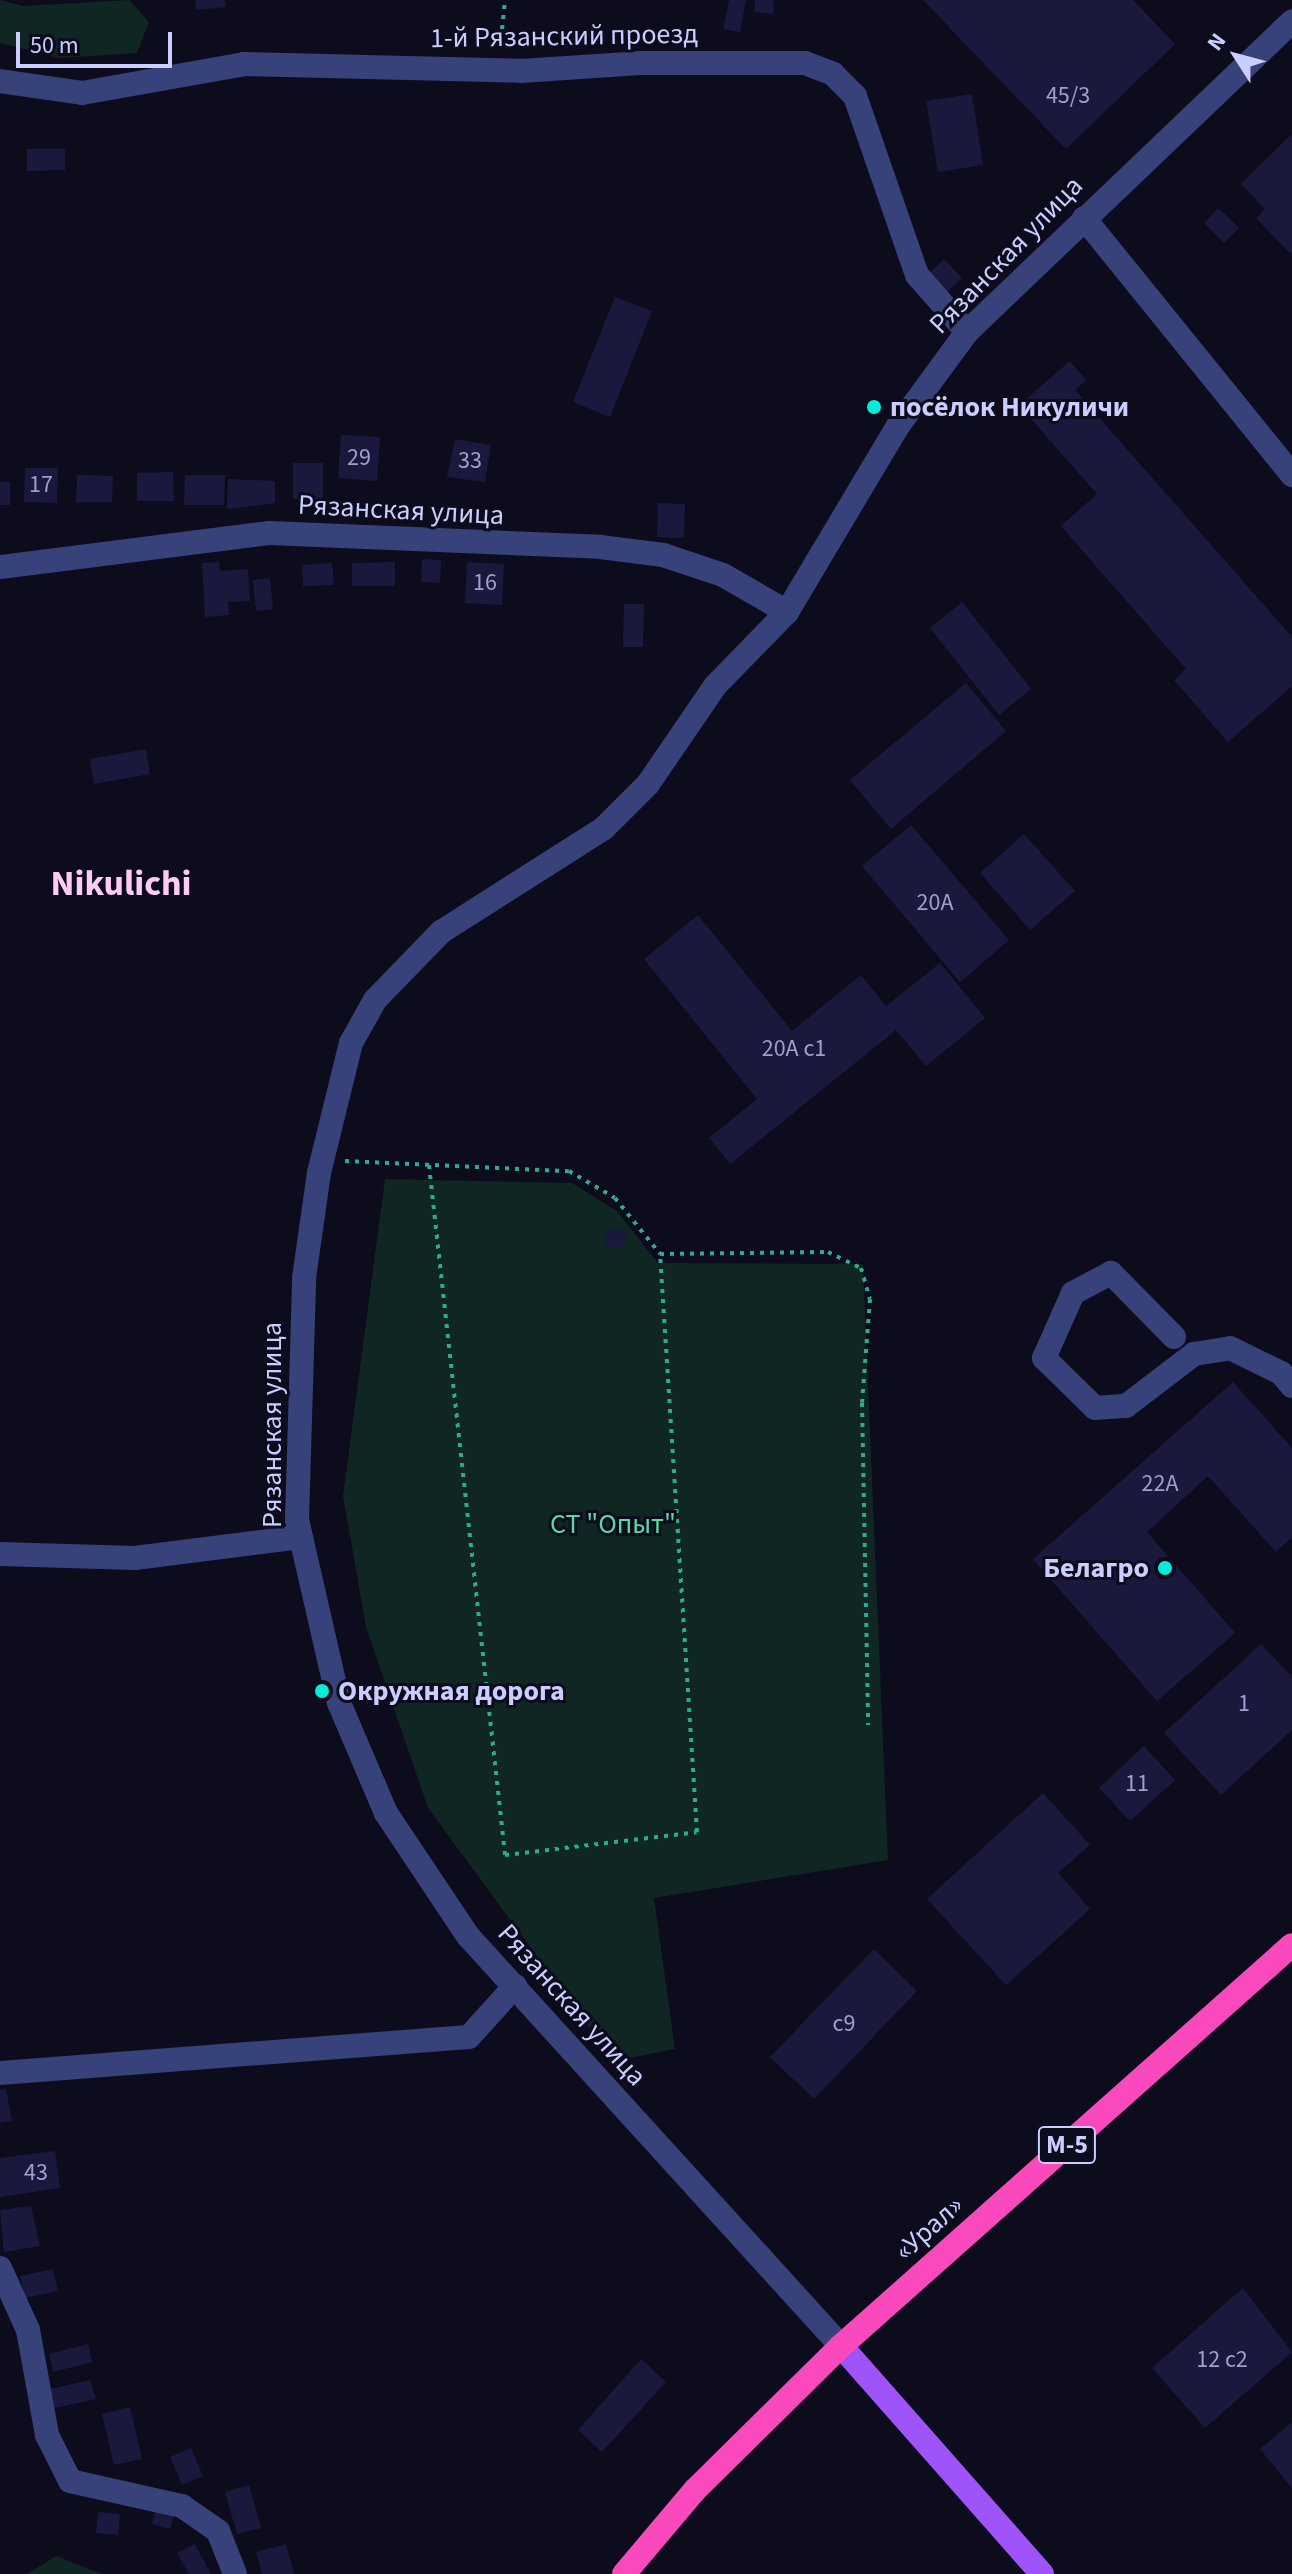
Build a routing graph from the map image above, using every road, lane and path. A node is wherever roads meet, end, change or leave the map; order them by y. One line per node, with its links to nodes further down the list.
1 (505, 0): 3 (path)
2 (1292, 21): 5 (street, Рязанская улица)
3 (498, 70): 4 (street, 1-й Рязанский проезд); 6 (street, 1-й Рязанский проезд)
4 (0, 81)
5 (1084, 218): 6 (street, Рязанская улица); 7 (street)
6 (967, 332): 9 (street, Рязанская улица)
7 (1292, 475)
8 (0, 567): 9 (street, Рязанская улица)
9 (787, 612): 10 (street, Рязанская улица)
10 (322, 1160): 11 (path); 15 (street, Рязанская улица)
11 (429, 1165): 12 (path); 12 (path)
12 (660, 1254): 17 (path)
13 (1174, 1337): 14 (street)
14 (1292, 1386)
15 (301, 1537): 16 (street); 19 (street, Рязанская улица)
16 (0, 1554)
17 (868, 1725)
18 (1292, 1945): 22 (highway, «Урал» / М-5)
19 (515, 1986): 20 (street); 22 (street, Рязанская улица)
20 (0, 2073)
21 (0, 2268): 23 (street)
22 (841, 2346): 24 (highway, «Урал» / М-5); 25 (main road)
23 (235, 2574)
24 (624, 2574)
25 (1042, 2574)

